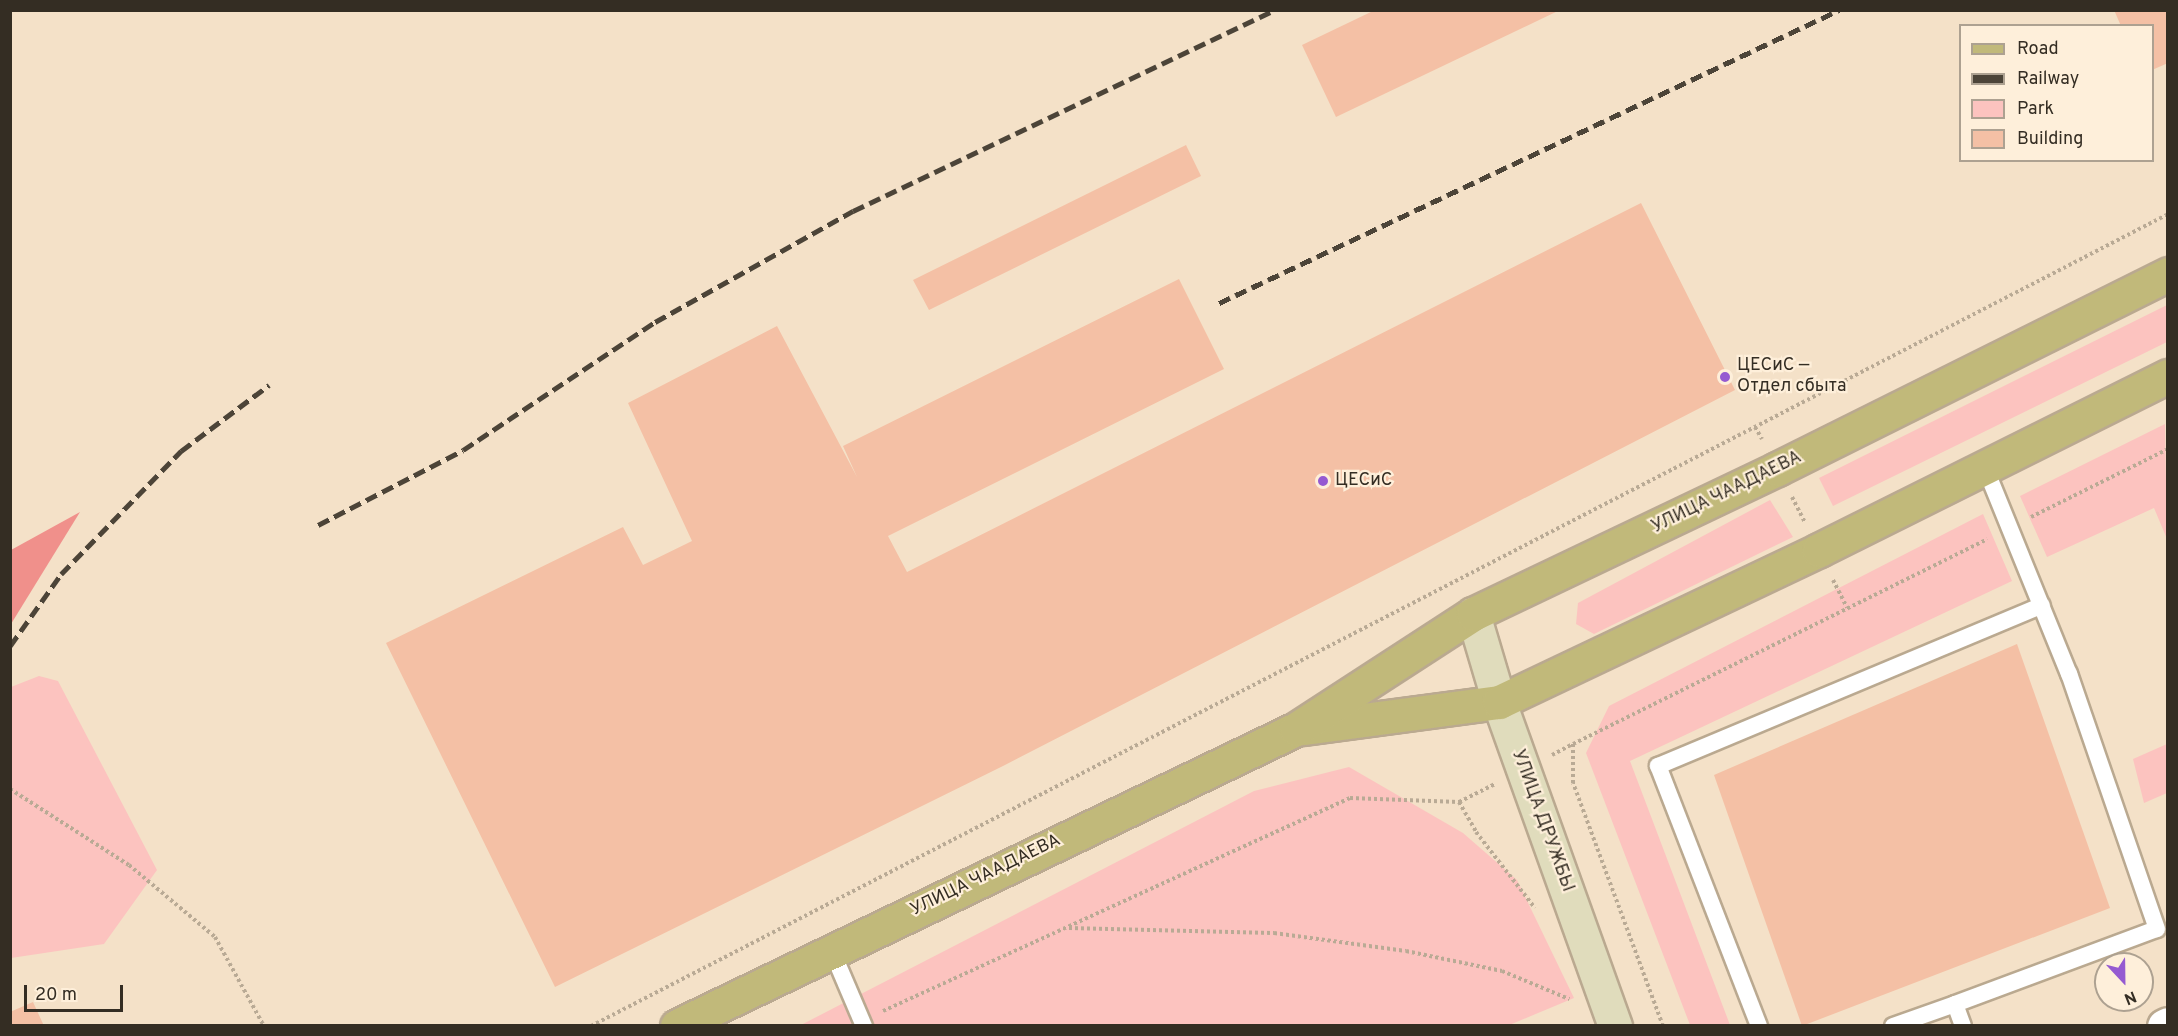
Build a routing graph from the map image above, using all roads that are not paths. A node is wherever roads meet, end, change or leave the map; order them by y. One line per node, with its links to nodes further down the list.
1 (2168, 274): 5 (main road, УЛИЦА ЧААДАЕВА)
2 (2166, 381): 3 (main road, УЛИЦА ЧААДАЕВА)
3 (1985, 467): 4 (lane); 6 (main road, УЛИЦА ЧААДАЕВА)
4 (2042, 604): 9 (lane); 13 (lane)
5 (1473, 614): 6 (main road, УЛИЦА ДРУЖБЫ); 7 (main road, УЛИЦА ЧААДАЕВА)
6 (1499, 702): 7 (main road, УЛИЦА ЧААДАЕВА); 12 (main road, УЛИЦА ДРУЖБЫ)
7 (1296, 729): 8 (main road, УЛИЦА ЧААДАЕВА)
8 (832, 951): 10 (lane); 11 (main road, УЛИЦА ЧААДАЕВА)
9 (1954, 1004): 14 (lane); 15 (lane)
10 (863, 1023)
11 (677, 1026)
12 (1615, 1026)
13 (1759, 1026)
14 (1893, 1026)
15 (1963, 1026)

